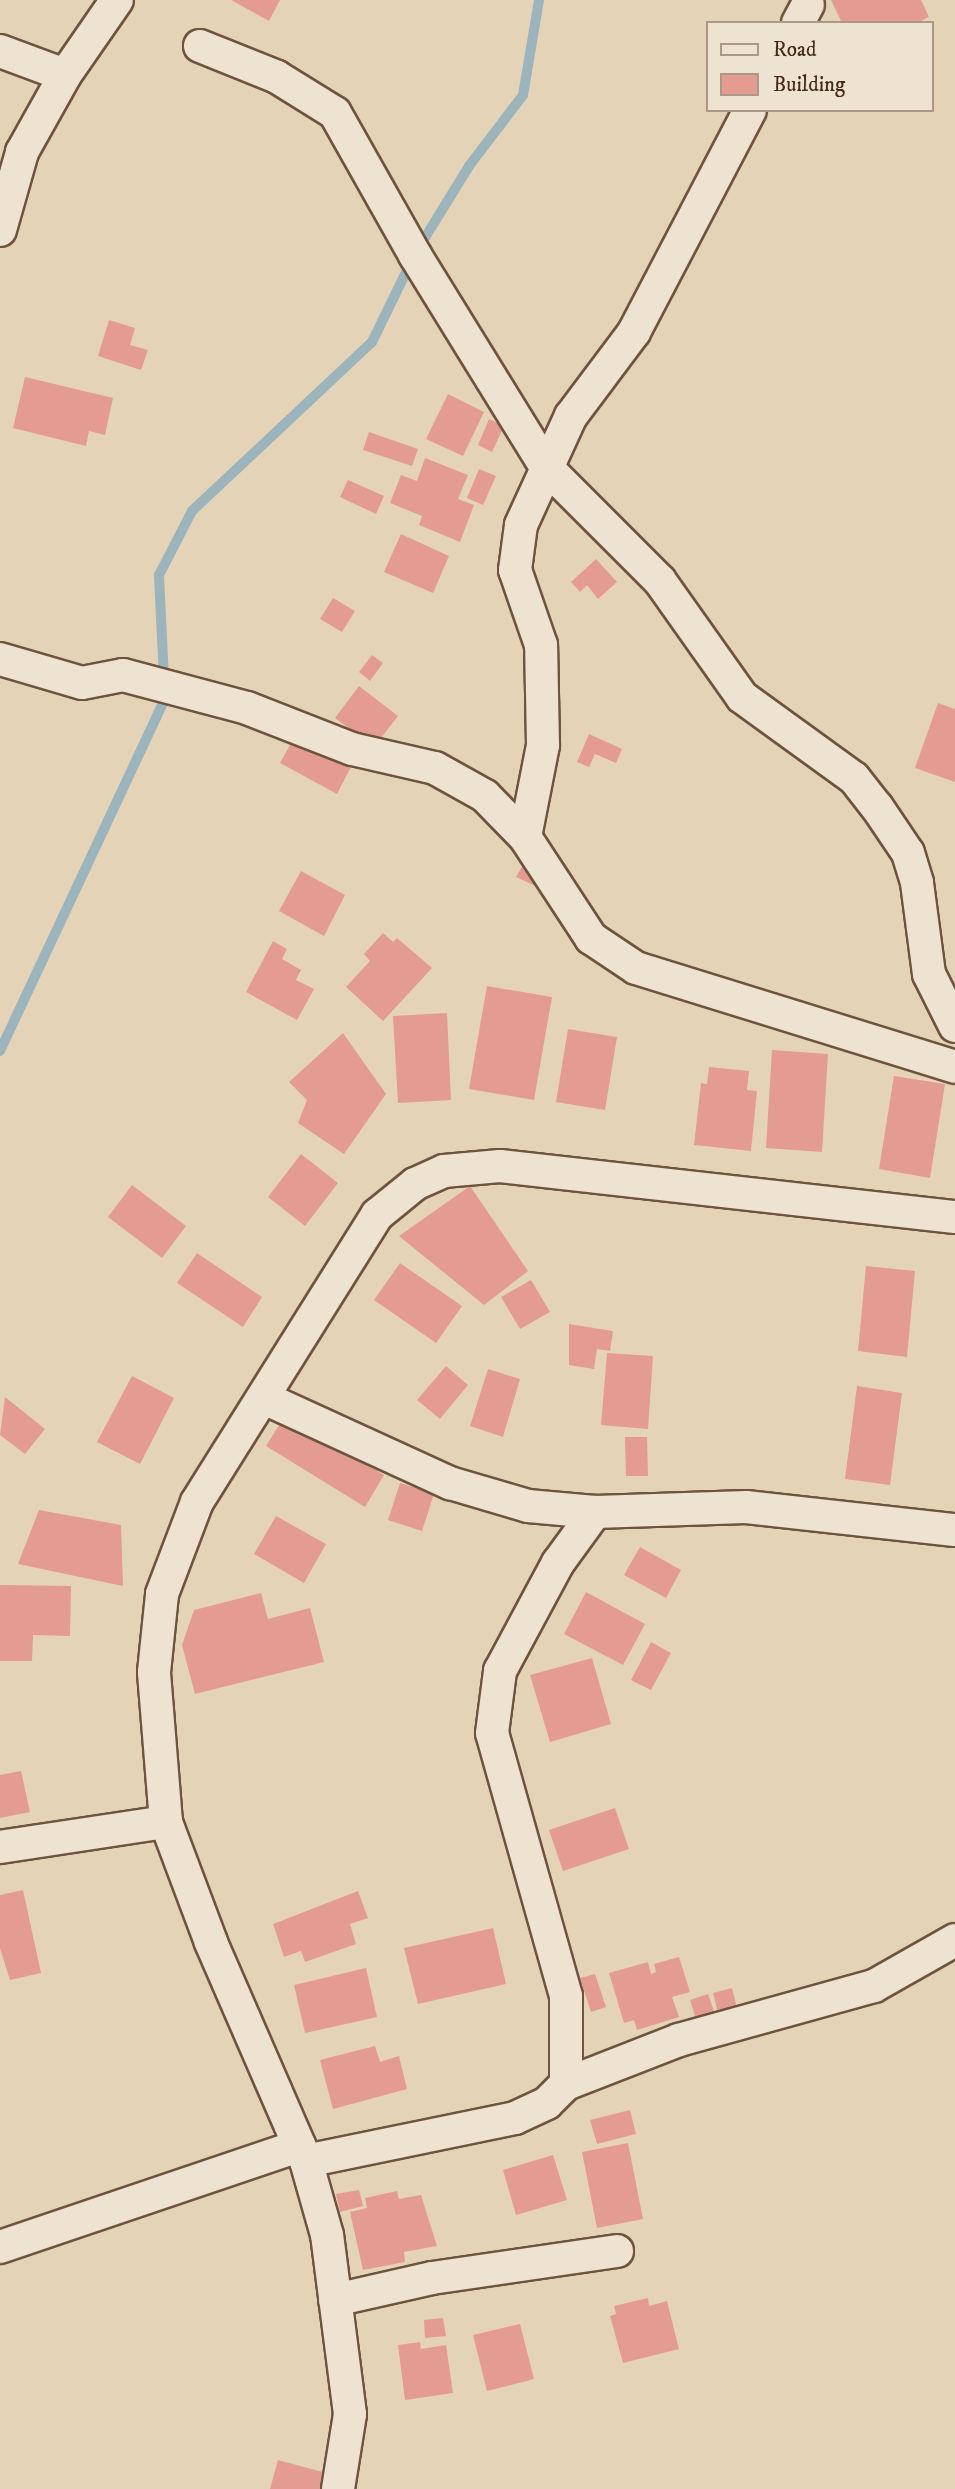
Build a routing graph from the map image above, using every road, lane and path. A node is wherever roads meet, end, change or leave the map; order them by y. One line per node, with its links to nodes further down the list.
1 (117, 0): 4 (street)
2 (200, 46): 7 (street)
3 (0, 51): 4 (street)
4 (65, 75): 6 (street)
5 (749, 112): 7 (street)
6 (0, 230)
7 (546, 467): 9 (street); 10 (street)
8 (0, 659): 9 (street)
9 (525, 837): 11 (street)
10 (955, 1026)
11 (955, 1067)
12 (955, 1217): 13 (street)
13 (264, 1398): 14 (street); 16 (street)
14 (595, 1512): 15 (street); 19 (street)
15 (955, 1530)
16 (166, 1822): 17 (street); 20 (street)
17 (0, 1847)
18 (955, 1940): 19 (street)
19 (566, 2084): 20 (street)
20 (302, 2153): 21 (street); 23 (street)
21 (0, 2247)
22 (617, 2251): 23 (street)
23 (335, 2300): 24 (street)
24 (338, 2489)

